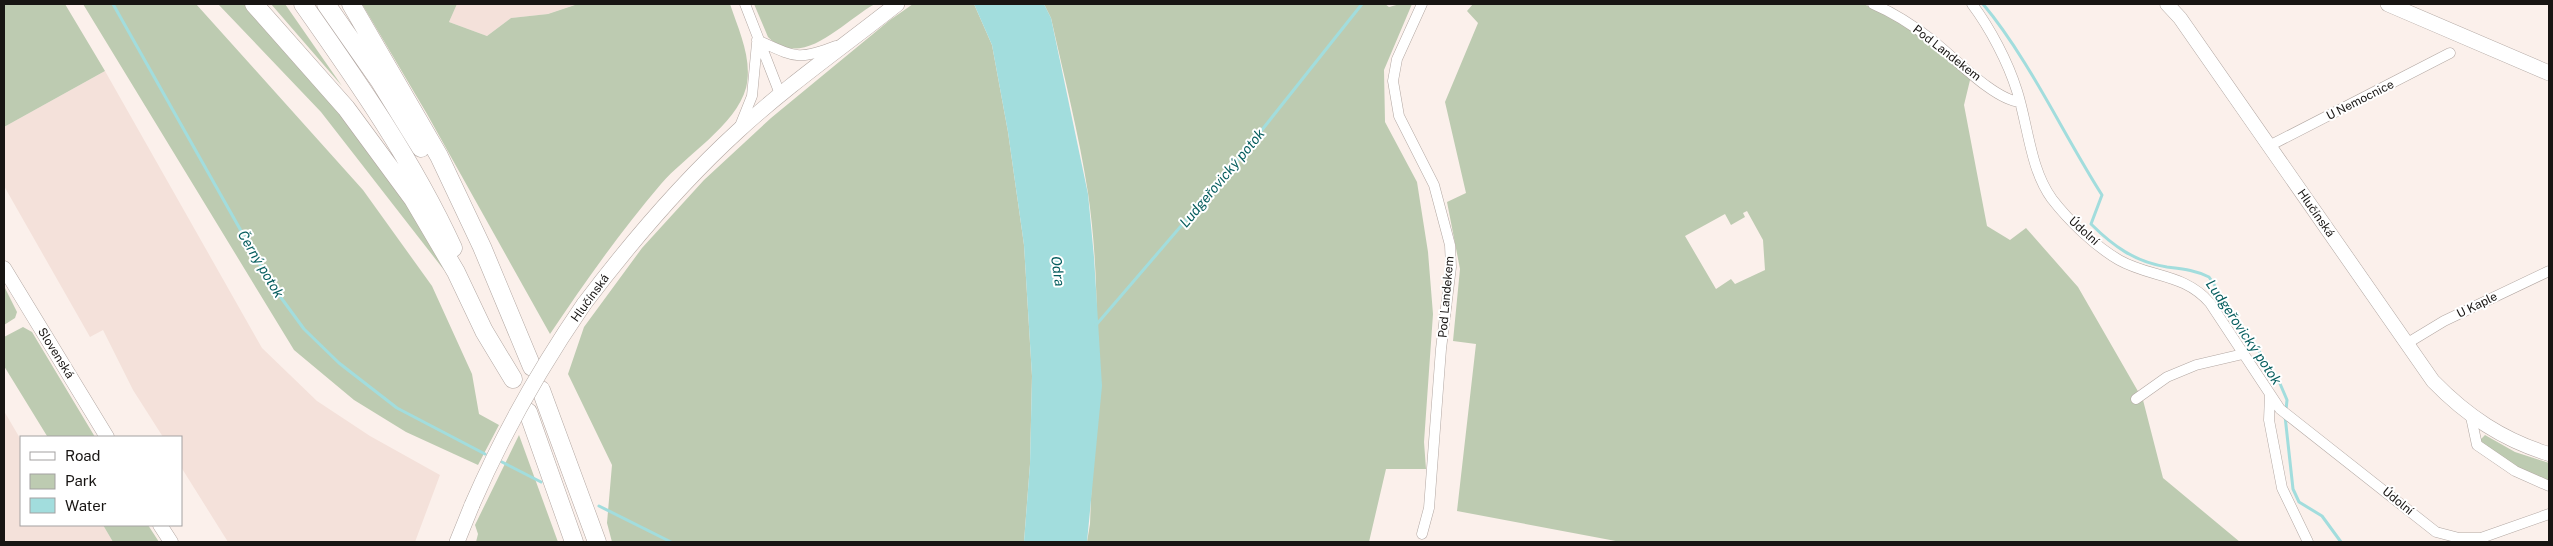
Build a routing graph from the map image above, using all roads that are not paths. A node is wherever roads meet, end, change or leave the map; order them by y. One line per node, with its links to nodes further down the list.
1 (254, 4): 2 (highway)
2 (303, 4)
3 (326, 4): 23 (highway)
4 (351, 4): 23 (highway)
5 (744, 4): 13 (street)
6 (897, 4): 14 (main road, Hlučínská)
7 (1428, 4): 12 (street, Pod Landekem)
8 (1873, 4): 18 (street, Pod Landekem)
9 (1972, 4): 18 (street, Údolní)
10 (2167, 4): 20 (street, Hlučínská)
11 (2388, 4): 16 (main road)
12 (1420, 9): 37 (street, Pod Landekem)
13 (757, 40): 14 (street); 17 (street); 19 (street)
14 (849, 41): 17 (main road, Hlučínská)
15 (2450, 53): 20 (street, U Nemocnice)
16 (2549, 73)
17 (780, 94): 19 (main road, Hlučínská)
18 (2020, 102): 25 (street, Údolní)
19 (738, 131): 40 (main road, Hlučínská, bridge)
20 (2269, 146): 24 (street, Hlučínská)
21 (4, 268): 32 (street, Slovenská)
22 (2549, 271): 24 (street, U Kaple)
23 (505, 305): 26 (highway)
24 (2406, 344): 31 (street, Hlučínská)
25 (2243, 354): 28 (street, Údolní); 29 (street)
26 (532, 367)
27 (541, 390): 41 (highway)
28 (2270, 395): 35 (street, Údolní); 42 (street)
29 (2136, 399)
30 (528, 412): 38 (highway)
31 (2471, 417): 33 (street, Hlučínská); 34 (street)
32 (106, 436)
33 (2549, 454)
34 (2549, 486)
35 (2549, 514)
36 (161, 526): 39 (street)
37 (1422, 534)
38 (573, 538)
39 (171, 542)
40 (457, 542)
41 (597, 542)
42 (2308, 542)

